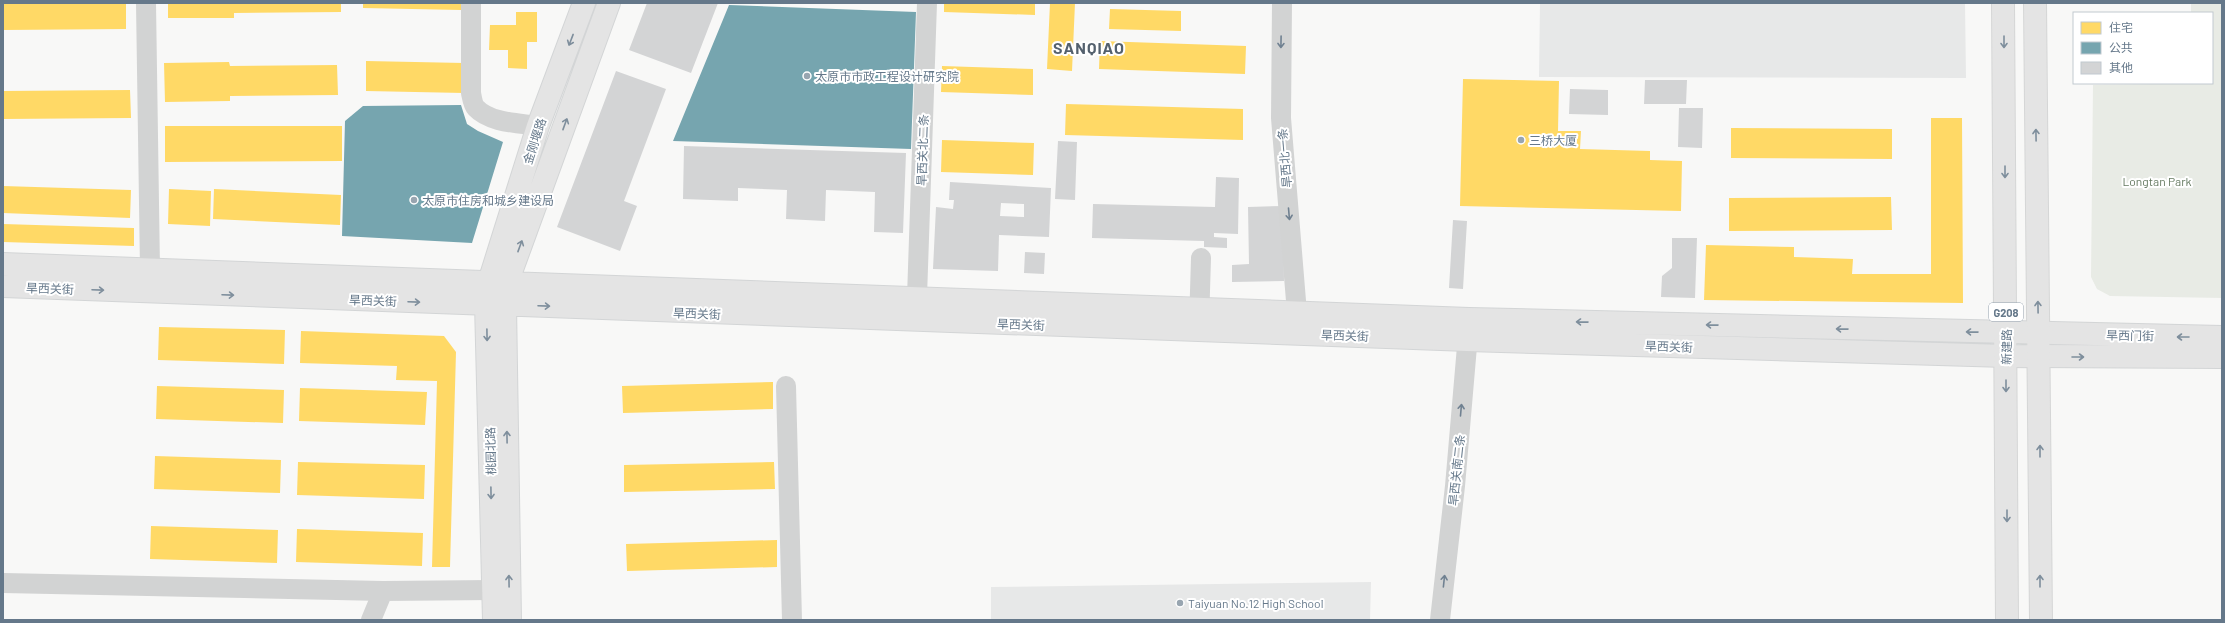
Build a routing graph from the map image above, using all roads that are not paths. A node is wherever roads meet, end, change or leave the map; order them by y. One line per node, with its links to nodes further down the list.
1 (146, 3): 12 (street)
2 (471, 3): 9 (street)
3 (584, 3): 9 (main road, 金刚堰路, one-way to 9)
4 (609, 3): 13 (main road, one-way to 4)
5 (927, 3): 15 (street, 旱西关北二条)
6 (1282, 3): 18 (street, 旱西北一条, one-way to 18)
7 (2003, 3): 21 (main road, 新建路 / G208, one-way to 21)
8 (2035, 3): 22 (main road, G208, one-way to 8)
9 (538, 126): 13 (main road, 金刚堰路)
10 (1201, 258): 17 (street)
11 (3, 264): 12 (main road, 旱西关街)
12 (150, 269): 13 (main road, 旱西关街)
13 (498, 283): 15 (main road, 旱西关街); 16 (main road, 桃园北路)
14 (3, 286): 16 (main road, 旱西关街, one-way to 16)
15 (917, 297): 17 (main road, 旱西关街)
16 (495, 304): 19 (main road, 旱西关街, one-way to 19); 30 (main road, 桃园北路, one-way to 30); 33 (main road, one-way to 16)
17 (1199, 309): 18 (main road, 旱西关街); 19 (street)
18 (1297, 313): 20 (main road, 旱西关街)
19 (1198, 330): 20 (main road, 旱西关街)
20 (1468, 330): 21 (main road, 旱西关街, one-way to 20); 24 (main road, 旱西关街); 35 (street, 旱西关南二条, one-way to 20)
21 (2007, 333): 22 (main road, 旱西关街); 24 (main road, 新建路 / G208)
22 (2039, 333): 23 (main road, 旱西门街, one-way to 22); 25 (main road, G208)
23 (2222, 337)
24 (2006, 356): 25 (main road, 旱西关街); 36 (main road, 新建路 / G208, one-way to 36)
25 (2039, 356): 26 (main road, 旱西门街, one-way to 26); 37 (main road, G208, one-way to 25)
26 (2222, 357)
27 (786, 386): 34 (street)
28 (3, 583): 29 (street)
29 (383, 590): 30 (street); 31 (street)
30 (493, 590): 32 (main road, 桃园北路)
31 (370, 620)
32 (494, 620)
33 (510, 620)
34 (792, 620)
35 (1440, 620)
36 (2007, 620)
37 (2040, 620)

